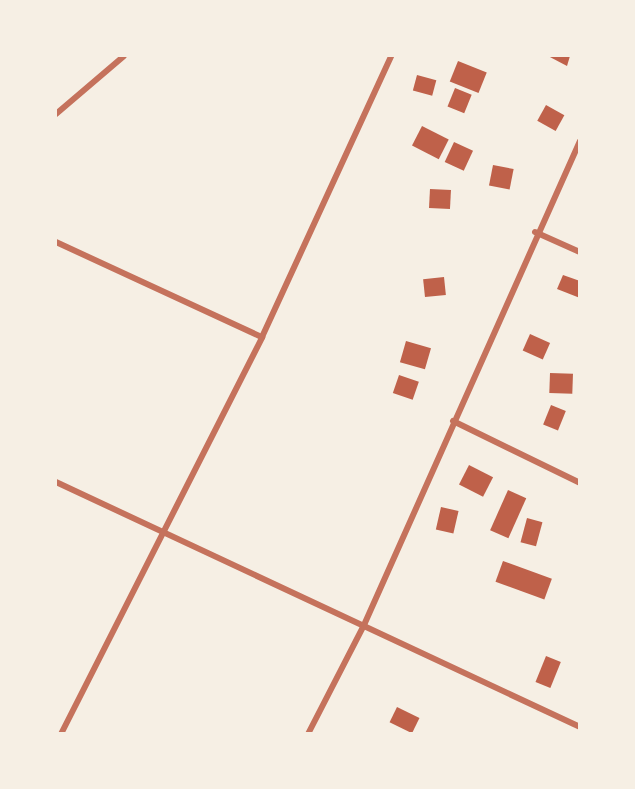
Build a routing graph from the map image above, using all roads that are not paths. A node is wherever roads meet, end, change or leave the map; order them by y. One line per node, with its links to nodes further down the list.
1 (124, 56): 3 (street)
2 (391, 56): 8 (street)
3 (56, 114)
4 (579, 141): 5 (street)
5 (535, 232): 7 (street); 9 (street)
6 (56, 242): 8 (street)
7 (579, 252)
8 (262, 337): 12 (street)
9 (453, 421): 11 (street); 13 (street)
10 (56, 482): 12 (street)
11 (579, 483)
12 (161, 534): 13 (street); 15 (street)
13 (364, 624): 14 (street); 16 (street)
14 (579, 727)
15 (61, 734)
16 (308, 734)

